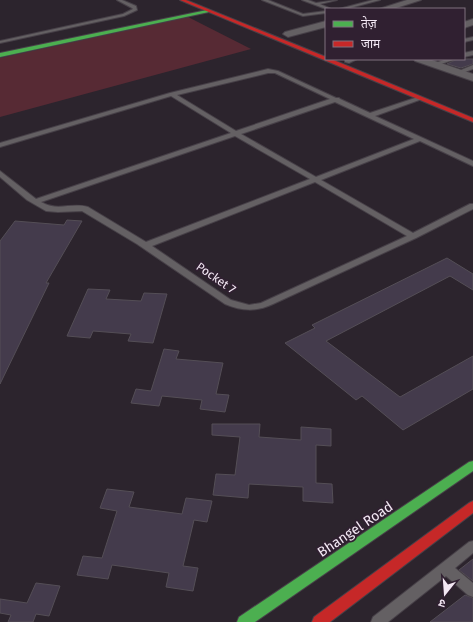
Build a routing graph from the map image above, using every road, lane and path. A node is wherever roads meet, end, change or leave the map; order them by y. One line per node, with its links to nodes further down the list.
1 (119, 0): 17 (lane)
2 (182, 0): 8 (street)
3 (264, 0): 14 (lane)
4 (304, 0): 9 (lane)
5 (334, 0): 9 (lane)
6 (378, 0): 11 (lane)
7 (417, 0): 12 (street)
8 (199, 3): 13 (street); 16 (street); 20 (street)
9 (316, 4): 10 (lane)
10 (326, 8)
11 (345, 8)
12 (387, 8)
13 (207, 11): 18 (street); 23 (street)
14 (325, 12)
15 (325, 24): 19 (street)
16 (271, 27): 18 (street); 19 (street)
17 (58, 30): 20 (lane); 21 (lane)
18 (259, 31): 24 (street)
19 (288, 34): 24 (street)
20 (66, 35): 22 (street)
21 (0, 42)
22 (0, 49)
23 (0, 55)
24 (325, 56)
25 (334, 60): 34 (street)
26 (351, 60): 36 (street)
27 (422, 60): 29 (street)
28 (449, 60): 29 (lane)
29 (435, 64): 31 (street)
30 (473, 67): 31 (lane)
31 (457, 72): 32 (street)
32 (473, 78)
33 (172, 94): 35 (lane); 39 (lane); 41 (lane)
34 (420, 98): 37 (lane); 38 (street)
35 (338, 99): 37 (lane); 39 (lane)
36 (473, 110)
37 (371, 116): 40 (lane)
38 (473, 120)
39 (235, 133): 44 (lane); 45 (lane)
40 (420, 139): 42 (lane); 44 (lane)
41 (0, 145)
42 (473, 164)
43 (0, 173): 45 (lane, Pocket 7)
44 (314, 179): 47 (lane); 48 (lane)
45 (35, 202): 48 (lane, Pocket 7)
46 (473, 206): 47 (lane, Pocket 7)
47 (413, 236): 48 (lane, Pocket 7)
48 (148, 245)
49 (473, 465): 54 (street, Bhangel Road)
50 (473, 506): 56 (street)
51 (473, 546): 52 (lane)
52 (446, 568): 53 (lane); 57 (lane)
53 (473, 591)
54 (255, 619): 55 (street, Bhangel Road)
55 (244, 622)
56 (319, 622)
57 (378, 622)

